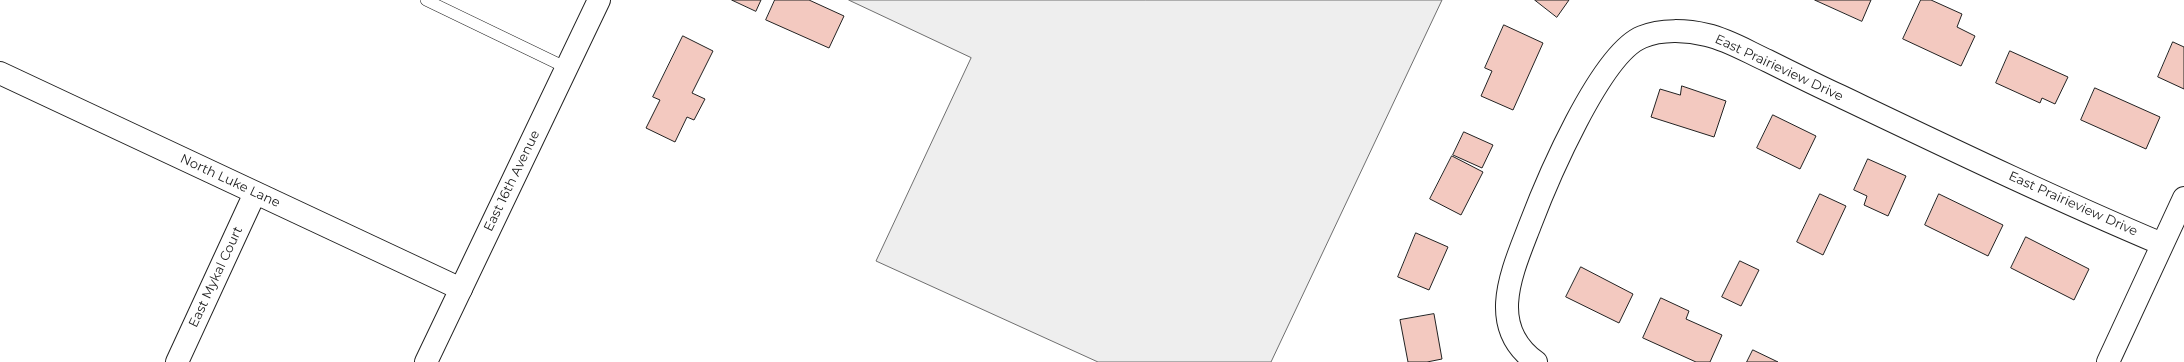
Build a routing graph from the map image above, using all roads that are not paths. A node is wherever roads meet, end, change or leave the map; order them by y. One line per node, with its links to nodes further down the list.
1 (426, 0): 3 (lane)
2 (599, 0): 3 (street, East 16th Avenue)
3 (567, 68): 8 (street, East 16th Avenue)
4 (0, 73): 5 (street, North Luke Lane)
5 (255, 192): 8 (street, North Luke Lane); 9 (street, East Mykal Court)
6 (2184, 198): 7 (street)
7 (2162, 244): 11 (street, East Prairieview Drive); 12 (street)
8 (461, 289): 10 (street, East 16th Avenue)
9 (177, 362)
10 (426, 362)
11 (1536, 362)
12 (2108, 362)

